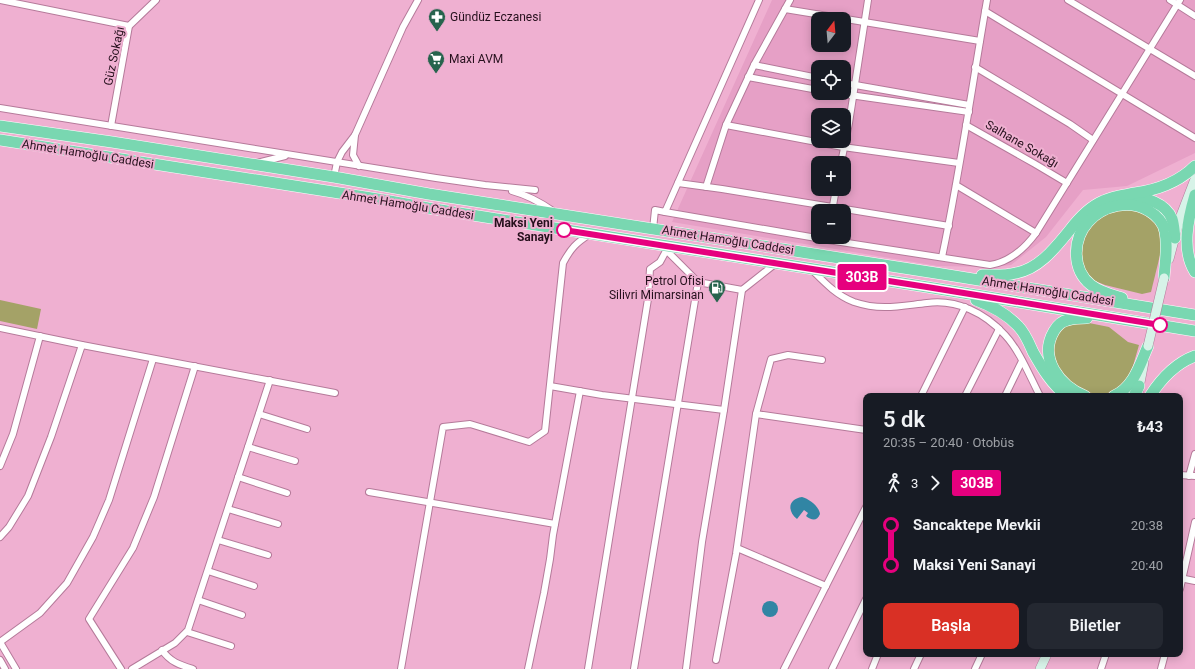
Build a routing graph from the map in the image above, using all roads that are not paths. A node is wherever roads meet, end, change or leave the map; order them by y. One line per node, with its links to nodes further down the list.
1 (0, 0): 15 (street)
2 (156, 0): 15 (street, Güz Sokağı)
3 (418, 0): 36 (street)
4 (759, 0): 50 (street)
5 (790, 0): 11 (street)
6 (868, 0): 14 (street)
7 (987, 0): 12 (street)
8 (1068, 0): 17 (street)
9 (1170, 0): 10 (street)
10 (1178, 2): 13 (street); 17 (street)
11 (786, 9): 14 (street); 18 (street)
12 (985, 11): 16 (street); 26 (street)
13 (1195, 16)
14 (865, 22): 16 (street); 24 (street)
15 (129, 26): 35 (street, Güz Sokağı)
16 (980, 41): 19 (street)
17 (1150, 49): 20 (street); 26 (street)
18 (754, 65): 21 (street); 22 (street)
19 (975, 67): 28 (street); 39 (street)
20 (1195, 76)
21 (748, 77): 25 (street); 32 (street)
22 (811, 77)
23 (851, 84): 24 (street)
24 (855, 85): 27 (street); 28 (street)
25 (811, 89)
26 (1122, 94): 37 (street); 39 (street)
27 (853, 96): 30 (street); 31 (street)
28 (969, 105): 31 (street)
29 (0, 108): 35 (street)
30 (851, 110)
31 (968, 112): 33 (street)
32 (726, 125): 40 (street); 54 (street)
33 (966, 125): 44 (street); 51 (street, Salhane Sokağı)
34 (0, 126): 45 (highway, Ahmet Hamoğlu Caddesi)
35 (111, 126): 42 (street)
36 (356, 135): 43 (street); 46 (street)
37 (1195, 138)
38 (0, 140): 66 (highway, Ahmet Hamoğlu Caddesi)
39 (1093, 140): 51 (street)
40 (811, 141)
41 (850, 148): 44 (street)
42 (288, 155): 43 (street); 45 (street)
43 (337, 162): 46 (street); 48 (street)
44 (959, 163): 53 (street)
45 (250, 165): 48 (highway, Ahmet Hamoğlu Caddesi)
46 (359, 166): 52 (street)
47 (1195, 166): 58 (highway)
48 (334, 177): 62 (highway, Ahmet Hamoğlu Caddesi)
49 (1195, 179): 68 (main road)
50 (678, 183): 54 (street); 60 (street)
51 (1067, 183): 65 (street)
52 (485, 185): 55 (street); 62 (street)
53 (956, 185): 63 (street); 65 (street)
54 (706, 187): 59 (street)
55 (535, 190)
56 (1195, 191): 68 (main road)
57 (1195, 195): 74 (highway)
58 (1120, 196): 68 (highway); 75 (highway)
59 (811, 205)
60 (665, 212): 64 (street); 67 (street)
61 (851, 212): 63 (street)
62 (558, 214): 64 (highway, Ahmet Hamoğlu Caddesi)
63 (949, 226): 71 (street)
64 (653, 229): 75 (highway, Ahmet Hamoğlu Caddesi)
65 (1036, 233): 71 (street)
66 (590, 234): 70 (highway, Ahmet Hamoğlu Caddesi); 96 (street)
67 (811, 235)
68 (1175, 238): 76 (main road)
69 (851, 242): 71 (street)
70 (663, 248): 72 (highway, Ahmet Hamoğlu Caddesi); 77 (street); 108 (street)
71 (942, 257)
72 (775, 264): 73 (highway, Ahmet Hamoğlu Caddesi); 79 (street)
73 (810, 268): 78 (highway, Ahmet Hamoğlu Caddesi); 80 (street)
74 (1195, 272)
75 (942, 274): 81 (highway, Ahmet Hamoğlu Caddesi)
76 (1164, 278): 81 (highway); 89 (main road, bridge)
77 (698, 282): 79 (street); 109 (street)
78 (927, 287): 83 (highway, Ahmet Hamoğlu Caddesi); 103 (highway)
79 (742, 290): 110 (street)
80 (965, 307): 85 (street); 99 (street)
81 (1149, 308): 82 (highway, Ahmet Hamoğlu Caddesi)
82 (1195, 315)
83 (1145, 323): 86 (highway, Ahmet Hamoğlu Caddesi); 104 (highway)
84 (0, 328): 87 (street)
85 (998, 329): 93 (street); 100 (street)
86 (1195, 331)
87 (40, 336): 88 (street); 118 (street)
88 (82, 345): 91 (street); 129 (street)
89 (1148, 346): 105 (highway); 106 (main road)
90 (1195, 356): 107 (highway)
91 (154, 359): 94 (street); 143 (street)
92 (822, 360): 112 (street)
93 (1022, 361): 101 (street); 102 (street)
94 (195, 366): 95 (street); 156 (street)
95 (270, 380): 98 (street); 111 (street)
96 (550, 386): 97 (street); 123 (street)
97 (580, 391): 108 (street); 128 (street)
98 (335, 393)
99 (922, 393)
100 (966, 393)
101 (1006, 393)
102 (1038, 393)
103 (1064, 393)
104 (1079, 393)
105 (1119, 393)
106 (1137, 393)
107 (1152, 393)
108 (632, 398): 109 (street); 161 (street)
109 (678, 404): 110 (street); 162 (street)
110 (724, 410): 163 (street)
111 (259, 414): 113 (street); 115 (street)
112 (756, 414): 114 (street); 131 (street)
113 (306, 429)
114 (863, 430)
115 (248, 447): 117 (street); 120 (street)
116 (1195, 454): 119 (street)
117 (296, 461)
118 (0, 466)
119 (1192, 476)
120 (238, 477): 122 (street); 124 (street)
121 (369, 492): 123 (street)
122 (287, 493)
123 (430, 502): 128 (street); 159 (street)
124 (228, 509): 127 (street); 130 (street)
125 (863, 513): 138 (street)
126 (1195, 522): 133 (street)
127 (278, 524)
128 (555, 524): 160 (street)
129 (0, 537)
130 (218, 540): 132 (street); 134 (street)
131 (737, 548): 138 (street); 153 (street)
132 (268, 555)
133 (1183, 570)
134 (208, 571): 137 (street); 139 (street)
135 (1183, 578): 136 (street)
136 (1195, 581)
137 (254, 586)
138 (826, 586): 164 (street)
139 (198, 600): 141 (street); 142 (street)
140 (863, 605): 165 (street)
141 (242, 615)
142 (186, 632): 144 (street); 145 (street)
143 (0, 642): 155 (street)
144 (231, 646)
145 (162, 650): 157 (street); 158 (street)
146 (877, 657): 166 (street)
147 (920, 657): 167 (street)
148 (981, 657): 168 (street)
149 (1046, 657): 169 (main road)
150 (1105, 657): 170 (street)
151 (1164, 657): 171 (street)
152 (0, 660): 154 (street)
153 (716, 660)
154 (5, 669)
155 (16, 669)
156 (120, 669)
157 (132, 669)
158 (193, 669)
159 (401, 669)
160 (528, 669)
161 (588, 669)
162 (634, 669)
163 (686, 669)
164 (784, 669)
165 (832, 669)
166 (872, 669)
167 (914, 669)
168 (975, 669)
169 (1040, 669)
170 (1101, 669)
171 (1161, 669)

